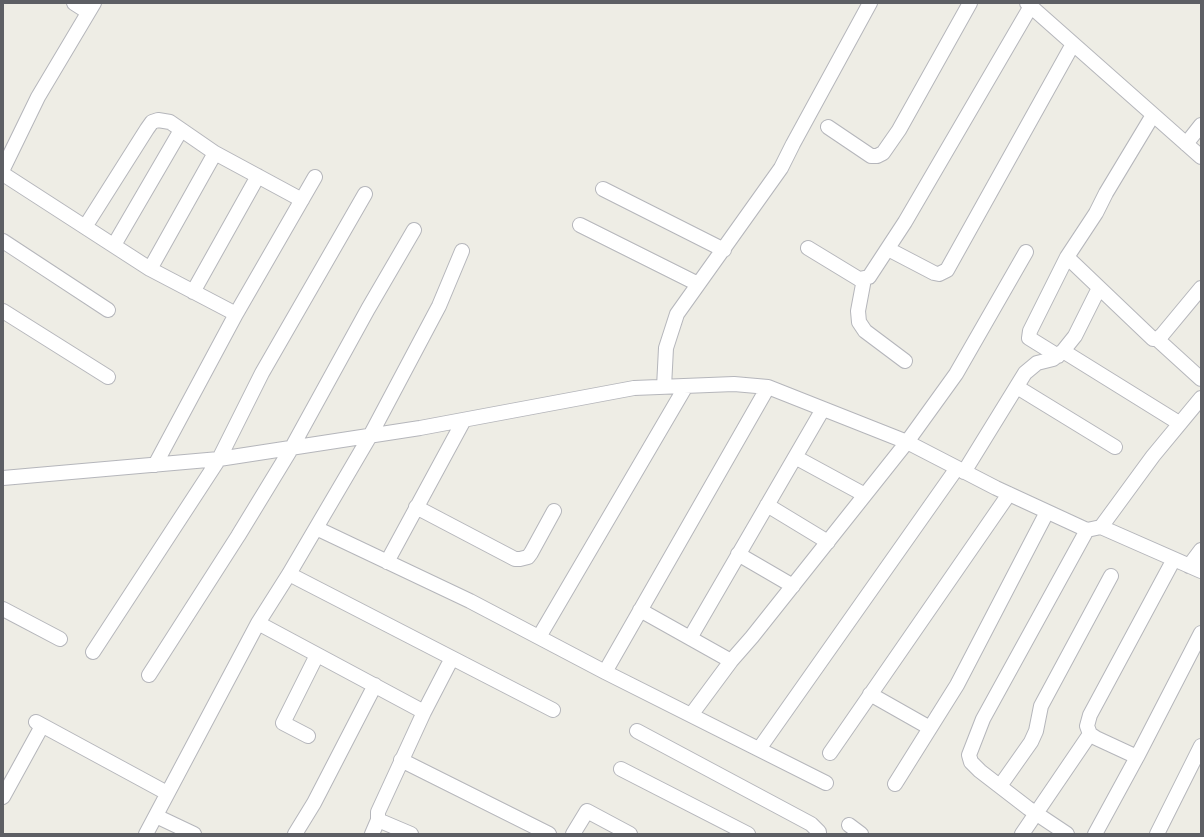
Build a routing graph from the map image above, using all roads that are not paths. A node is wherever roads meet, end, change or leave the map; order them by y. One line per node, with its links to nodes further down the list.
1 (74, 3): 5 (street)
2 (870, 3): 28 (street)
3 (970, 3): 9 (street)
4 (1029, 5): 6 (street); 27 (street)
5 (91, 8): 14 (street)
6 (1074, 44): 7 (street); 27 (street)
7 (1153, 115): 11 (street); 31 (street)
8 (1201, 125): 11 (street)
9 (828, 127)
10 (181, 130): 12 (street); 22 (street); 25 (street)
11 (1186, 144): 13 (street)
12 (215, 153): 16 (street); 32 (street)
13 (1201, 157)
14 (3, 169)
15 (3, 174): 22 (street)
16 (258, 176): 20 (street); 37 (street)
17 (316, 177): 20 (street)
18 (604, 188): 28 (street)
19 (365, 194): 59 (street)
20 (302, 200): 40 (street)
21 (580, 225): 34 (street)
22 (85, 227): 25 (street)
23 (414, 230): 57 (street)
24 (3, 241): 38 (street)
25 (114, 245): 32 (street)
26 (808, 248): 33 (street)
27 (888, 248): 33 (street)
28 (724, 250): 34 (street)
29 (462, 251): 54 (street)
30 (1026, 252): 55 (street)
31 (1067, 257): 35 (street); 42 (street)
32 (150, 269): 37 (street)
33 (864, 279): 43 (street)
34 (698, 284): 47 (street)
35 (1099, 288): 41 (street); 42 (street)
36 (1201, 288): 41 (street)
37 (193, 292): 40 (street)
38 (108, 310)
39 (3, 311): 44 (street)
40 (236, 314): 60 (street)
41 (1157, 339): 45 (street)
42 (1061, 353): 49 (street); 53 (street)
43 (905, 361)
44 (108, 377)
45 (1201, 379)
46 (686, 386): 47 (street); 48 (street); 85 (street)
47 (664, 387): 52 (street)
48 (768, 387): 51 (street); 82 (street)
49 (1017, 387): 56 (street); 61 (street)
50 (1201, 398): 53 (street)
51 (823, 409): 55 (street); 58 (street)
52 (464, 420): 54 (street); 66 (street)
53 (1179, 423): 69 (street)
54 (370, 436): 57 (street); 70 (street)
55 (907, 442): 61 (street); 64 (street)
56 (1115, 447)
57 (291, 449): 59 (street); 93 (street)
58 (795, 457): 64 (street); 65 (street)
59 (219, 459): 60 (street); 88 (street)
60 (155, 465): 62 (street)
61 (960, 470): 63 (street); 104 (street)
62 (3, 478)
63 (1009, 494): 68 (street); 95 (street)
64 (865, 495): 72 (street)
65 (767, 505): 72 (street); 74 (street)
66 (416, 507): 67 (street); 76 (street)
67 (554, 511)
68 (1047, 512): 71 (street); 99 (street)
69 (1101, 526): 71 (street); 75 (street)
70 (316, 528): 76 (street); 78 (street)
71 (1086, 530): 111 (street)
72 (828, 542): 80 (street)
73 (1201, 550): 77 (street)
74 (738, 554): 80 (street); 86 (street)
75 (1174, 559): 77 (street); 101 (street)
76 (387, 562): 85 (street)
77 (1195, 569)
78 (289, 574): 83 (street); 90 (street)
79 (1111, 576): 111 (street)
80 (793, 586): 91 (street)
81 (3, 609): 87 (street)
82 (640, 610): 86 (street); 92 (street)
83 (258, 623): 89 (street); 112 (street)
84 (1201, 633): 106 (street)
85 (538, 637): 92 (street)
86 (690, 638): 91 (street)
87 (60, 639)
88 (93, 652)
89 (317, 655): 94 (street); 102 (street)
90 (452, 658): 96 (street); 97 (street)
91 (731, 661): 98 (street)
92 (606, 672): 98 (street)
93 (148, 675)
94 (375, 685): 97 (street); 120 (street)
95 (870, 694): 99 (street); 105 (street)
96 (553, 710)
97 (424, 712): 107 (street)
98 (691, 715): 104 (street)
99 (930, 728): 110 (street)
100 (637, 731): 127 (street)
101 (1090, 734): 106 (street); 114 (street)
102 (308, 736)
103 (1201, 746): 132 (street)
104 (759, 749): 109 (street)
105 (830, 753)
106 (1137, 757): 131 (street)
107 (401, 760): 116 (street); 123 (street)
108 (621, 769): 126 (street)
109 (826, 783)
110 (895, 784)
111 (1000, 786): 114 (street)
112 (168, 793): 113 (street); 115 (street)
113 (3, 796)
114 (1036, 813): 129 (street); 130 (street)
115 (156, 816): 118 (street); 119 (street)
116 (378, 820): 121 (street); 122 (street)
117 (849, 825): 128 (street)
118 (146, 834)
119 (194, 834)
120 (295, 834)
121 (372, 834)
122 (411, 834)
123 (549, 834)
124 (573, 834): 125 (street)
125 (630, 834)
126 (748, 834)
127 (818, 834)
128 (861, 834)
129 (1022, 834)
130 (1067, 834)
131 (1095, 834)
132 (1157, 834)

